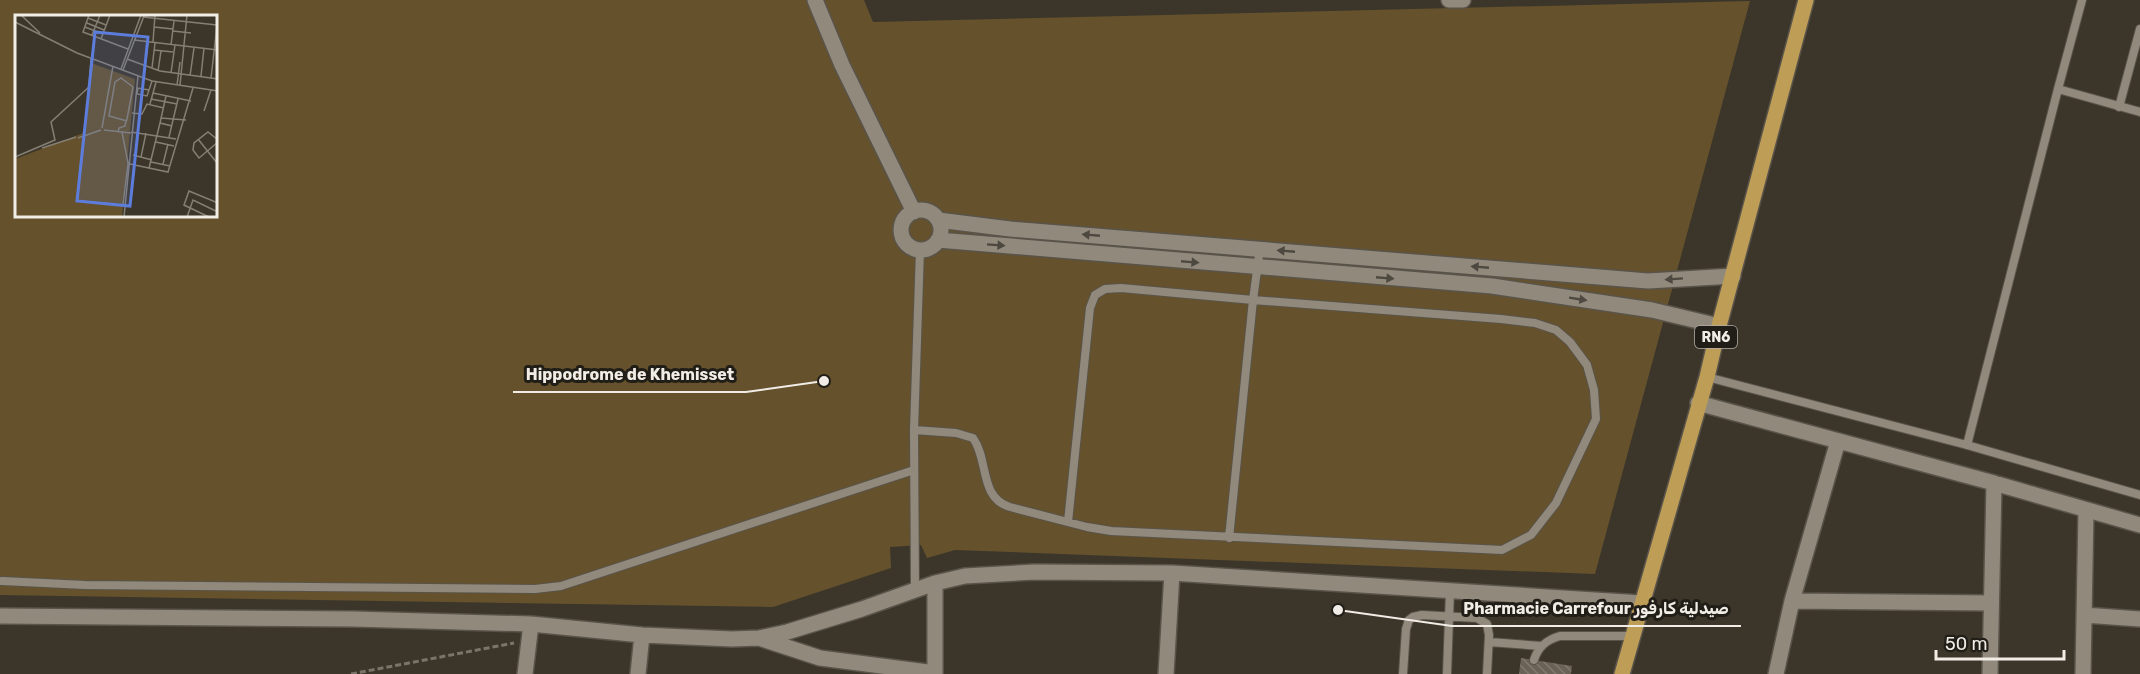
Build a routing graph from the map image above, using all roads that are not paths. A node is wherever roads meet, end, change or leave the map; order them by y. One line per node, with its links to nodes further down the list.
1 (815, 0): 10 (street)
2 (1449, 0): 3 (street)
3 (1463, 0)
4 (1806, 0): 16 (main road, RN6)
5 (2082, 0): 7 (lane)
6 (2140, 28): 8 (lane)
7 (2058, 89): 8 (lane); 23 (lane)
8 (2119, 107): 9 (lane)
9 (2140, 112)
10 (914, 212): 11 (street); 14 (street)
11 (938, 220): 12 (street); 13 (street, one-way to 11)
12 (938, 240): 14 (street); 15 (street, one-way to 15)
13 (1260, 249): 15 (lane); 16 (street, one-way to 13)
14 (920, 250): 21 (lane)
15 (1257, 268): 17 (lane); 18 (street, one-way to 18)
16 (1733, 276): 18 (main road, RN6)
17 (1253, 300): 28 (lane); 30 (lane); 30 (lane)
18 (1719, 326): 19 (main road, RN6)
19 (1707, 377): 20 (main road, RN6); 23 (lane)
20 (1698, 403): 22 (street); 37 (main road, RN6)
21 (914, 430): 24 (lane); 28 (lane)
22 (1838, 441): 25 (street); 36 (street)
23 (1967, 445): 26 (lane)
24 (914, 470): 32 (lane); 34 (lane)
25 (1994, 483): 27 (street); 38 (street)
26 (2140, 495)
27 (2086, 510): 29 (street); 39 (street)
28 (1068, 522): 30 (lane)
29 (2140, 525)
30 (1229, 538)
31 (1172, 573): 33 (street); 35 (street); 53 (street)
32 (2, 581)
33 (935, 583): 34 (street); 52 (street)
34 (915, 590): 46 (street)
35 (1450, 590): 37 (street); 41 (lane)
36 (1792, 602): 38 (street); 58 (street)
37 (1642, 603): 45 (main road, RN6)
38 (1991, 603): 59 (street)
39 (2084, 615): 42 (street); 60 (street)
40 (0, 616): 43 (street)
41 (1449, 616): 47 (lane); 54 (lane); 55 (lane)
42 (2140, 619)
43 (531, 624): 44 (street); 50 (street)
44 (642, 635): 46 (street); 51 (street)
45 (1633, 636): 48 (lane); 57 (main road, RN6)
46 (759, 638): 52 (street)
47 (1488, 642): 48 (lane); 56 (lane)
48 (1542, 646): 49 (lane)
49 (1534, 660)
50 (525, 674)
51 (638, 674)
52 (935, 674)
53 (1167, 674)
54 (1403, 674)
55 (1447, 674)
56 (1487, 674)
57 (1622, 674)
58 (1776, 674)
59 (1990, 674)
60 (2083, 674)

